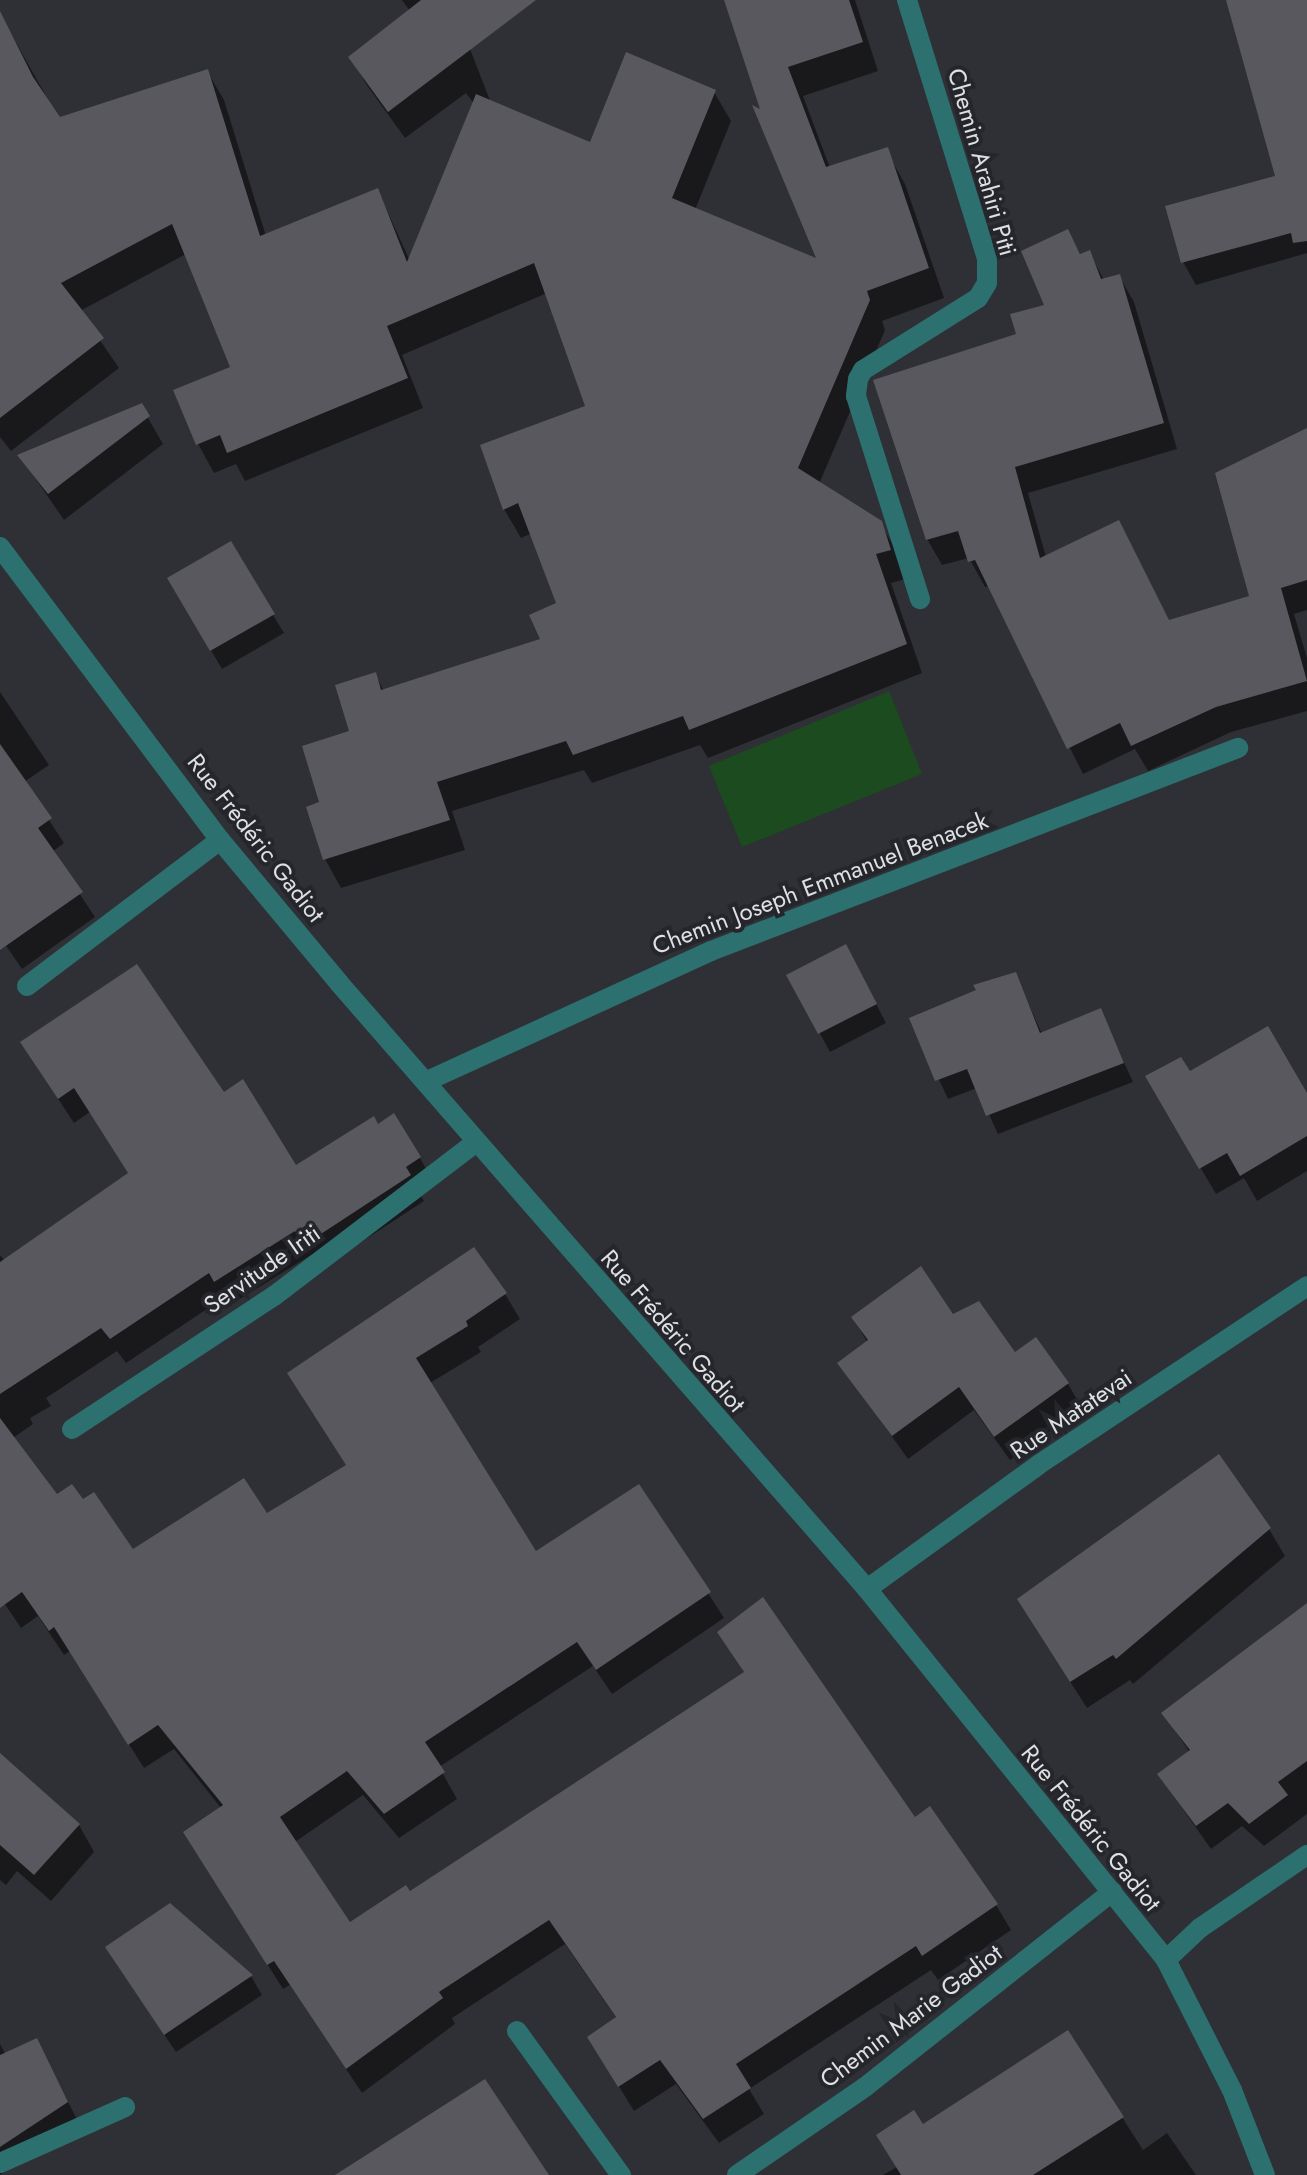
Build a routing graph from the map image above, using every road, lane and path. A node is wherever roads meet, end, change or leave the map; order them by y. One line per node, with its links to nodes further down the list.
1 (907, 0): 3 (street, Chemin Arahiri Piti)
2 (0, 547): 5 (street, Rue Frédéric Gadiot)
3 (920, 599)
4 (1238, 748): 7 (street, Chemin Joseph Emmanuel Benacek)
5 (220, 840): 6 (street); 7 (street, Rue Frédéric Gadiot)
6 (27, 986)
7 (427, 1081): 8 (street, Rue Frédéric Gadiot)
8 (475, 1143): 10 (street, Servitude Iriti); 11 (street, Rue Frédéric Gadiot)
9 (1307, 1286): 11 (street, Rue Matatevai)
10 (72, 1429)
11 (867, 1589): 13 (street, Rue Frédéric Gadiot)
12 (1307, 1855): 14 (street)
13 (1112, 1892): 14 (street, Rue Frédéric Gadiot); 19 (street, Chemin Marie Gadiot)
14 (1166, 1960): 20 (street, Rue Frédéric Gadiot)
15 (517, 2031): 18 (street)
16 (125, 2107): 17 (street)
17 (0, 2163)
18 (621, 2175)
19 (737, 2175)
20 (1265, 2175)

